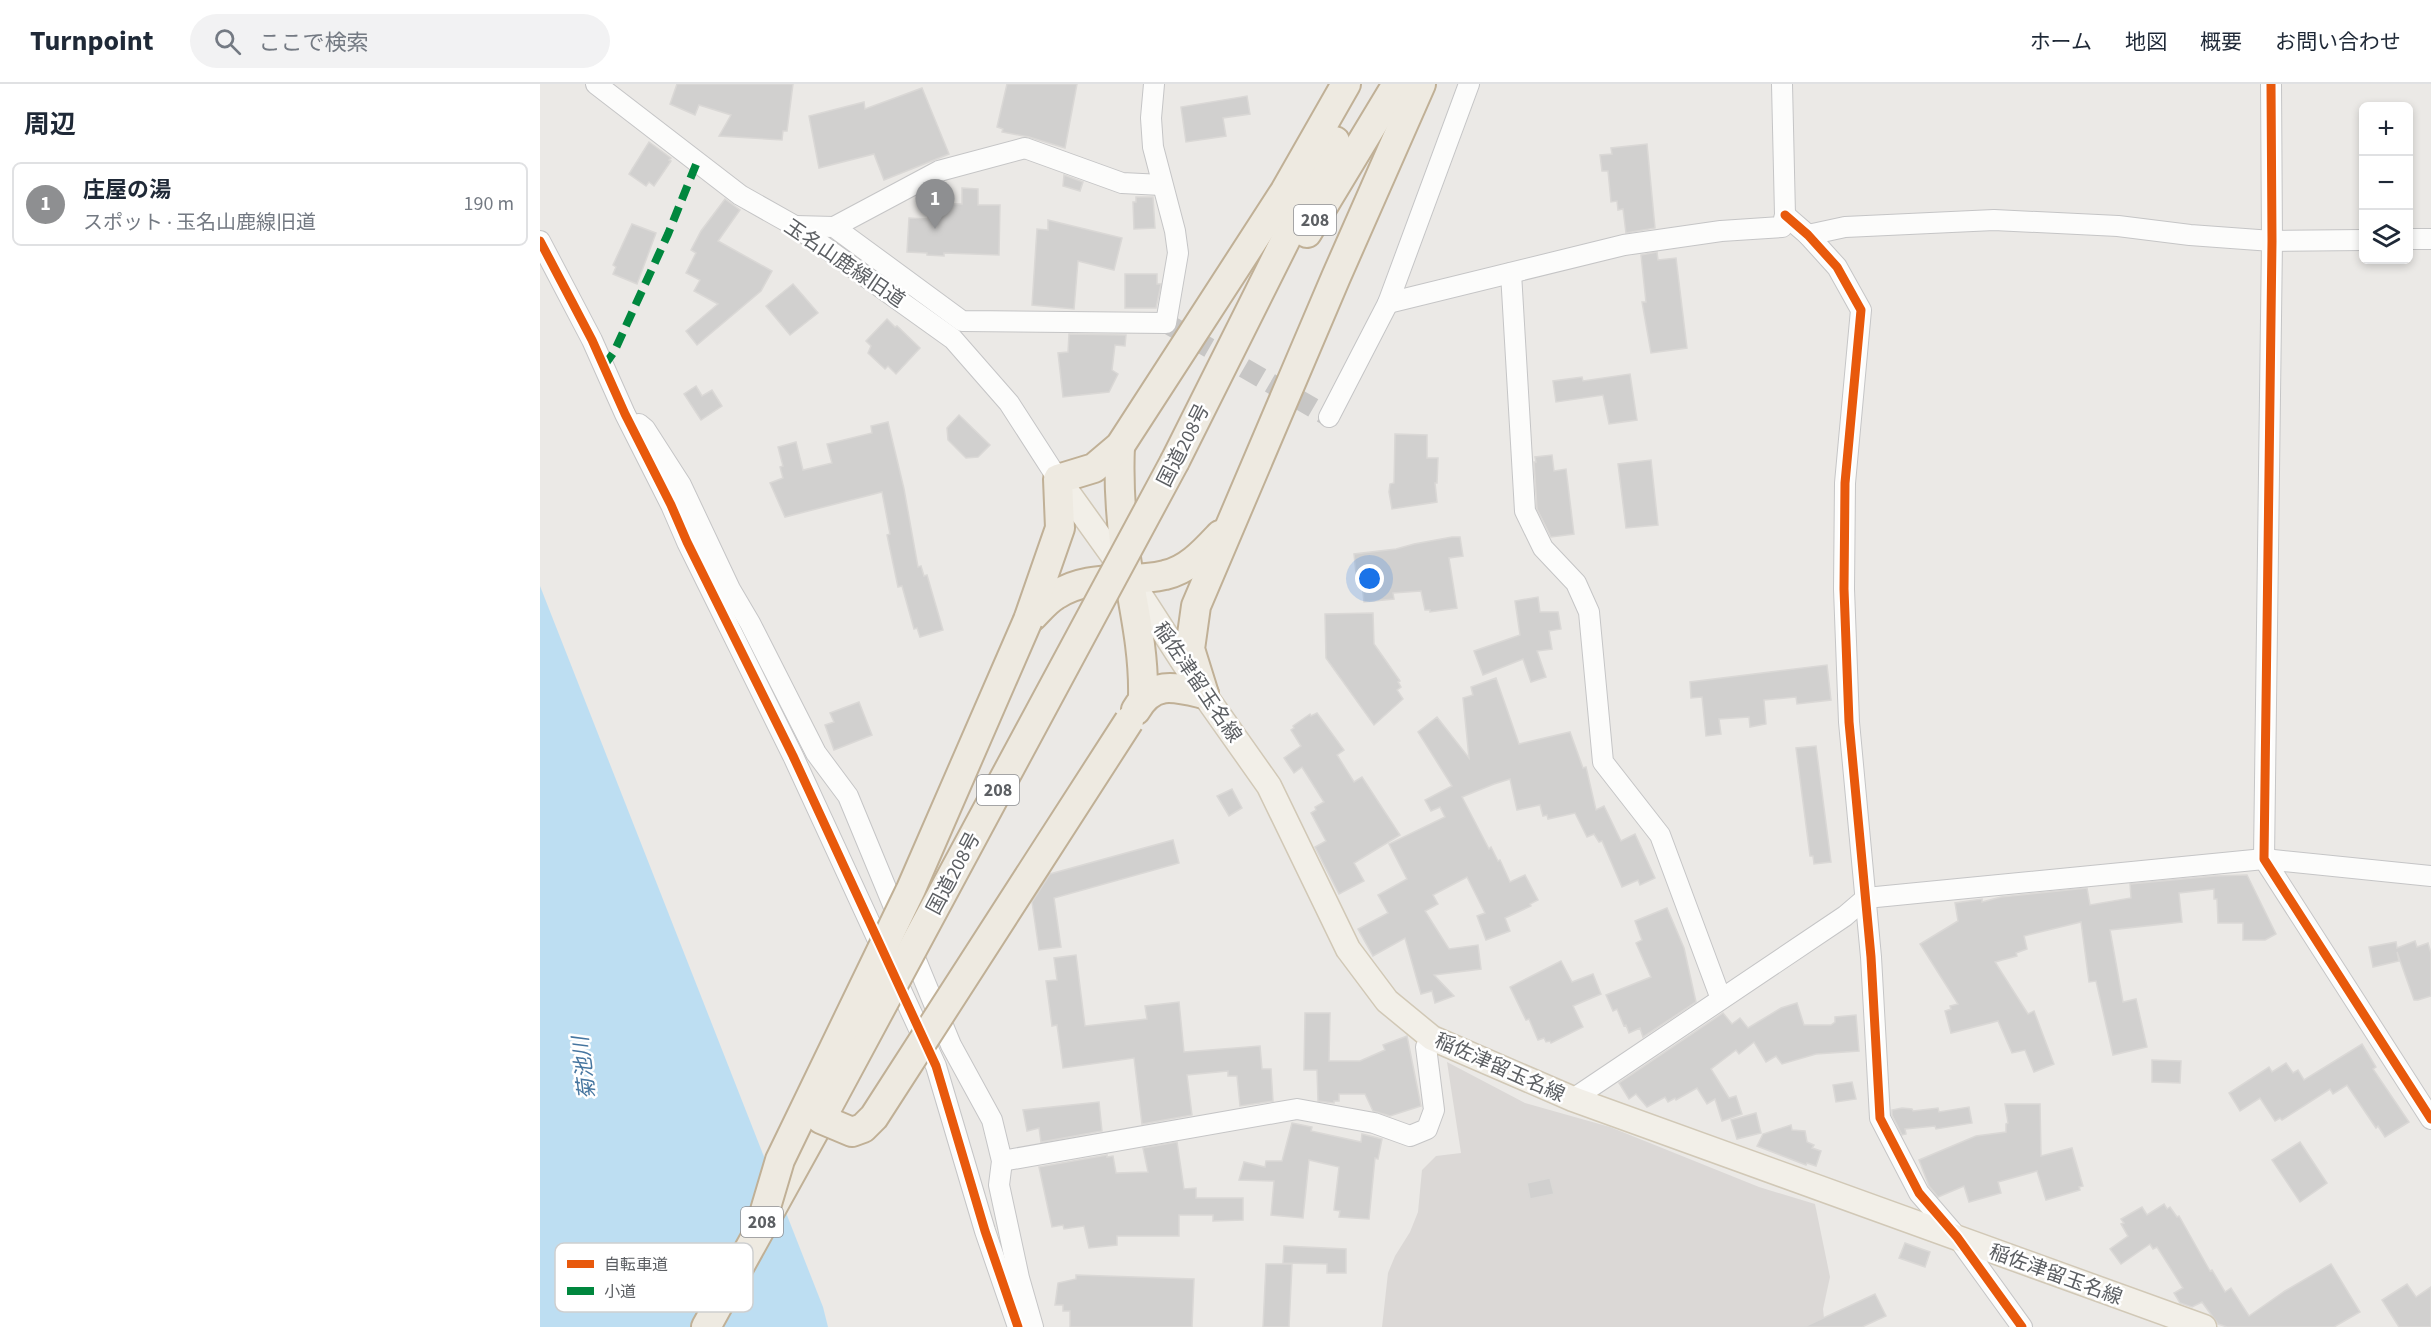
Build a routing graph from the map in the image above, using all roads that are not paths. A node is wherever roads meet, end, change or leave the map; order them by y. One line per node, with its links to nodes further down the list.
1 (596, 84): 12 (street, 玉名山鹿線旧道)
2 (1154, 84): 10 (street)
3 (1346, 84): 25 (highway)
4 (1364, 84): 22 (highway, 国道208号 / 208)
5 (1397, 84): 22 (highway, 国道208号 / 208)
6 (1421, 84): 27 (highway)
7 (1469, 84): 21 (street)
8 (1782, 84): 11 (street)
9 (2271, 84): 19 (street)
10 (1162, 185): 13 (street); 13 (street)
11 (1785, 215): 14 (street); 20 (street)
12 (795, 226): 13 (street); 26 (street, 玉名山鹿線旧道)
13 (834, 227)
14 (1808, 236): 19 (street); 34 (street)
15 (2413, 239): 16 (street)
16 (2431, 239)
17 (2359, 240): 19 (street)
18 (540, 241): 23 (street)
19 (2272, 241): 32 (street)
20 (1510, 273): 21 (street); 35 (street)
21 (1388, 303): 24 (street)
22 (1230, 354): 38 (highway, 国道208号 / 208, bridge)
23 (624, 414): 40 (street); 46 (street)
24 (1329, 417)
25 (1120, 446): 26 (highway); 28 (highway)
26 (1058, 479): 28 (main road, 稲佐津留玉名線); 29 (highway)
27 (1232, 523): 28 (highway); 30 (highway)
28 (1129, 578): 29 (highway); 30 (main road, 稲佐津留玉名線); 31 (highway)
29 (1028, 620): 41 (highway, bridge)
30 (1204, 694): 31 (highway); 36 (main road, 稲佐津留玉名線)
31 (1136, 709): 38 (highway, bridge)
32 (2264, 859): 33 (street); 34 (street); 39 (street)
33 (2431, 876)
34 (1866, 897): 35 (street); 42 (street)
35 (1721, 999): 37 (street)
36 (1432, 1038): 37 (main road, 稲佐津留玉名線); 40 (street)
37 (1573, 1099): 42 (main road, 稲佐津留玉名線)
38 (820, 1119): 41 (highway, 国道208号 / 208, bridge)
39 (2431, 1119)
40 (1002, 1161): 47 (street)
41 (761, 1224): 43 (highway, 国道208号 / 208)
42 (1957, 1237): 48 (street); 49 (main road, 稲佐津留玉名線)
43 (751, 1243)
44 (714, 1312): 45 (highway, 国道208号 / 208)
45 (706, 1327)
46 (1018, 1327)
47 (1033, 1327)
48 (2022, 1327)
49 (2204, 1327)

